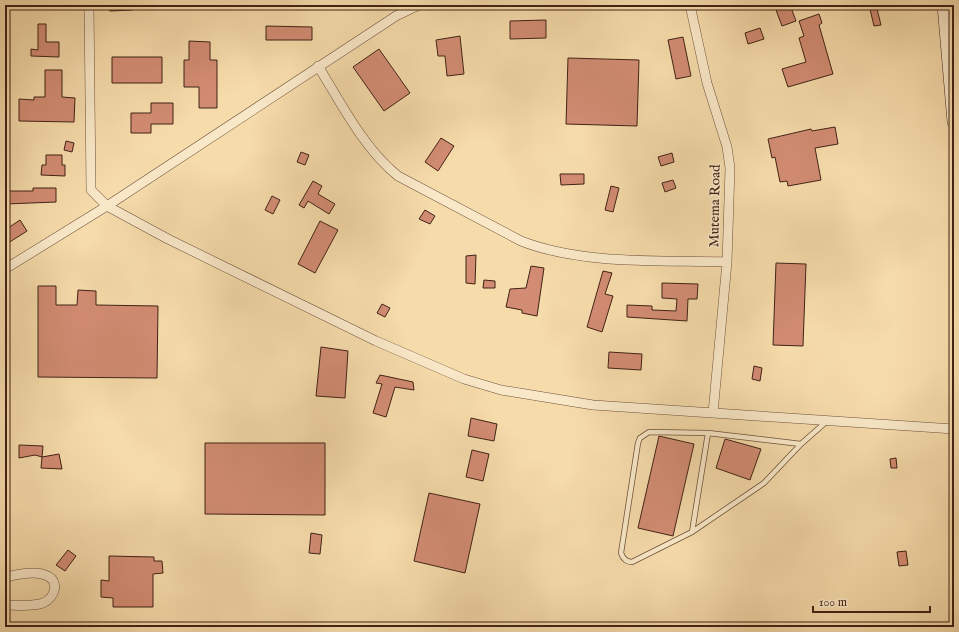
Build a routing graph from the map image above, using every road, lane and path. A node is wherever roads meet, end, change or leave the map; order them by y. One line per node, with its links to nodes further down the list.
1 (88, 5): 9 (street)
2 (419, 5): 7 (street)
3 (544, 5): 4 (street)
4 (584, 5)
5 (690, 5): 10 (street, Mutema Road)
6 (944, 5): 8 (main road)
7 (318, 66): 9 (street); 10 (street)
8 (954, 122)
9 (107, 206): 11 (street); 12 (street)
10 (726, 262): 12 (street, Mutema Road)
11 (5, 268)
12 (713, 413): 13 (street)
13 (826, 422): 14 (street); 16 (lane)
14 (954, 429)
15 (708, 433): 16 (lane); 17 (lane); 17 (lane)
16 (801, 444): 17 (lane)
17 (692, 532)
18 (5, 578): 19 (street)
19 (5, 605)

